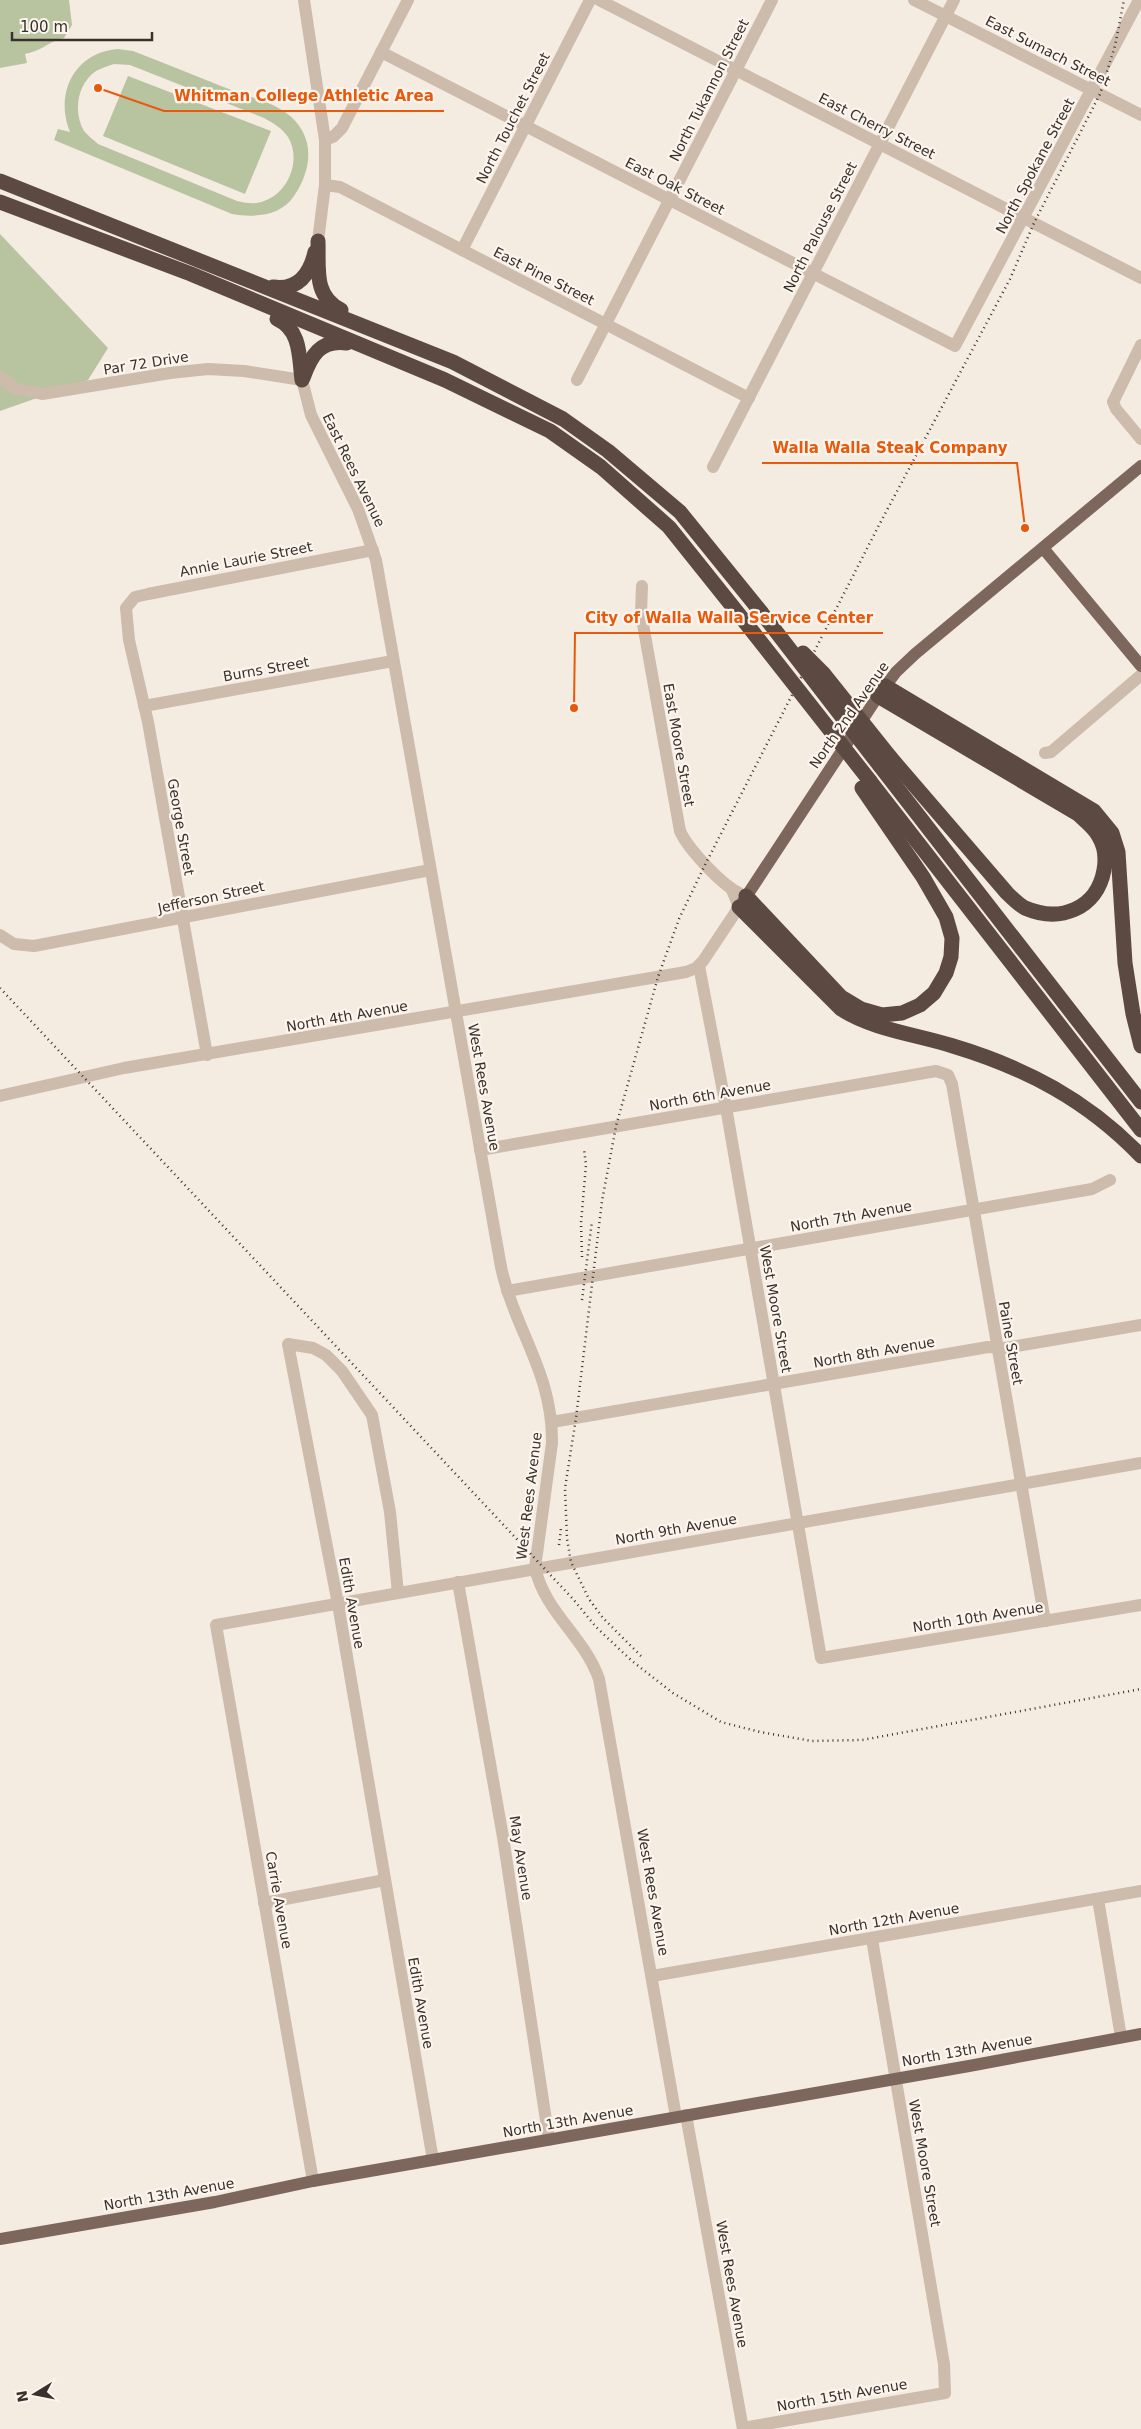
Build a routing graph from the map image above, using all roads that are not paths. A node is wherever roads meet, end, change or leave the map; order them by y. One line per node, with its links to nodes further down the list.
1 (304, 0): 15 (street)
2 (408, 0): 10 (street)
3 (590, 0): 14 (street, North Touchet Street)
4 (599, 0): 11 (street, East Cherry Street)
5 (772, 0): 11 (street, North Tukannon Street)
6 (914, 0): 9 (street, East Sumach Street)
7 (954, 0): 9 (street, North Palouse Street)
8 (1139, 0): 12 (street, North Spokane Street)
9 (946, 16): 12 (street, East Sumach Street); 16 (street, North Palouse Street)
10 (381, 52): 14 (street, East Oak Street); 15 (street)
11 (736, 70): 16 (street, East Cherry Street); 19 (street, North Tukannon Street)
12 (1092, 90): 13 (street, East Sumach Street); 21 (street, North Spokane Street)
13 (1141, 115)
14 (526, 126): 19 (street, East Oak Street); 23 (street, North Touchet Street)
15 (325, 140): 18 (street)
16 (880, 144): 21 (street, East Cherry Street); 24 (street, North Palouse Street)
17 (0, 181): 27 (highway)
18 (325, 185): 22 (street); 23 (street, East Pine Street)
19 (670, 200): 24 (street, East Oak Street); 28 (street, North Tukannon Street)
20 (3, 203): 25 (highway)
21 (1024, 218): 26 (street, East Cherry Street); 31 (street, North Spokane Street)
22 (318, 241): 27 (highway); 32 (highway)
23 (462, 250): 28 (street, East Pine Street)
24 (813, 273): 31 (street, East Oak Street); 36 (street, North Palouse Street)
25 (191, 274): 29 (highway); 34 (highway)
26 (1141, 278)
27 (262, 286): 32 (highway)
28 (606, 324): 35 (street, North Tukannon Street); 36 (street, East Pine Street)
29 (356, 344): 34 (highway); 51 (highway, bridge)
30 (1141, 345): 37 (street)
31 (955, 346)
32 (421, 350): 50 (highway, bridge)
33 (0, 376): 34 (street, Par 72 Drive)
34 (302, 380): 41 (street, East Rees Avenue)
35 (577, 380)
36 (749, 398): 39 (street, North Palouse Street)
37 (1141, 439)
38 (1141, 466): 40 (main road, North 2nd Avenue)
39 (713, 467)
40 (1043, 548): 45 (main road); 47 (main road, North 2nd Avenue)
41 (373, 550): 43 (street, Annie Laurie Street); 44 (street, East Rees Avenue)
42 (642, 586): 53 (street, East Moore Street)
43 (127, 604): 48 (street, George Street)
44 (394, 661): 48 (street, Burns Street); 52 (street, West Rees Avenue)
45 (1141, 666)
46 (1141, 675): 49 (street)
47 (881, 691): 50 (highway); 53 (main road, North 2nd Avenue); 58 (highway)
48 (144, 706): 54 (street, George Street)
49 (1045, 752)
50 (885, 761): 62 (highway)
51 (866, 785): 53 (highway); 64 (highway)
52 (430, 870): 54 (street, Jefferson Street); 57 (street, West Rees Avenue)
53 (742, 902): 56 (street, North 2nd Avenue); 66 (highway)
54 (182, 918): 55 (street, Jefferson Street); 59 (street, George Street)
55 (0, 935)
56 (699, 966): 57 (street, North 4th Avenue); 63 (street, West Moore Street)
57 (456, 1013): 59 (street, North 4th Avenue); 65 (street, West Rees Avenue)
58 (1141, 1046)
59 (207, 1055): 61 (street, North 4th Avenue)
60 (945, 1073): 63 (street, North 6th Avenue); 68 (street, Paine Street)
61 (0, 1096)
62 (1141, 1102)
63 (726, 1107): 65 (street, North 6th Avenue); 69 (street, West Moore Street)
64 (1141, 1130)
65 (480, 1150): 70 (street, West Rees Avenue)
66 (1141, 1156)
67 (1110, 1180): 68 (street, North 7th Avenue)
68 (973, 1210): 69 (street, North 7th Avenue); 72 (street, Paine Street)
69 (750, 1249): 70 (street, North 7th Avenue); 73 (street, West Moore Street)
70 (507, 1291): 74 (street, West Rees Avenue)
71 (1141, 1325): 72 (street, North 8th Avenue)
72 (997, 1348): 73 (street, North 8th Avenue); 76 (street, Paine Street)
73 (774, 1384): 74 (street, North 8th Avenue); 77 (street, West Moore Street)
74 (552, 1422): 78 (street, West Rees Avenue)
75 (1141, 1463): 76 (street, North 9th Avenue)
76 (1021, 1484): 77 (street, North 9th Avenue); 83 (street, Paine Street)
77 (798, 1523): 78 (street, North 9th Avenue); 85 (street, West Moore Street)
78 (535, 1568): 79 (street, North 9th Avenue); 91 (street, West Rees Avenue)
79 (458, 1582): 80 (street, North 9th Avenue); 96 (street, May Avenue)
80 (398, 1593): 81 (street, North 9th Avenue); 81 (street, Edith Avenue)
81 (338, 1604): 84 (street, North 9th Avenue); 86 (street, Edith Avenue)
82 (1141, 1605): 83 (street, North 10th Avenue)
83 (1045, 1621): 85 (street, North 10th Avenue)
84 (216, 1625): 89 (street, Carrie Avenue)
85 (821, 1658)
86 (385, 1880): 89 (street); 97 (street, Edith Avenue)
87 (1141, 1891): 88 (street, North 12th Avenue)
88 (1098, 1899): 90 (street, North 12th Avenue); 93 (street)
89 (264, 1903): 98 (street, Carrie Avenue)
90 (872, 1939): 91 (street, North 12th Avenue); 94 (street, West Moore Street)
91 (652, 1976): 95 (street, West Rees Avenue)
92 (1141, 2034): 93 (main road, North 13th Avenue)
93 (1121, 2037): 94 (main road, North 13th Avenue)
94 (894, 2078): 95 (main road, North 13th Avenue); 100 (street, West Moore Street)
95 (681, 2116): 96 (main road, North 13th Avenue); 101 (street, West Rees Avenue)
96 (549, 2140): 97 (main road, North 13th Avenue)
97 (433, 2160): 98 (main road, North 13th Avenue)
98 (312, 2181): 99 (main road, North 13th Avenue)
99 (0, 2239)
100 (945, 2392): 101 (street, North 15th Avenue)
101 (743, 2428)

